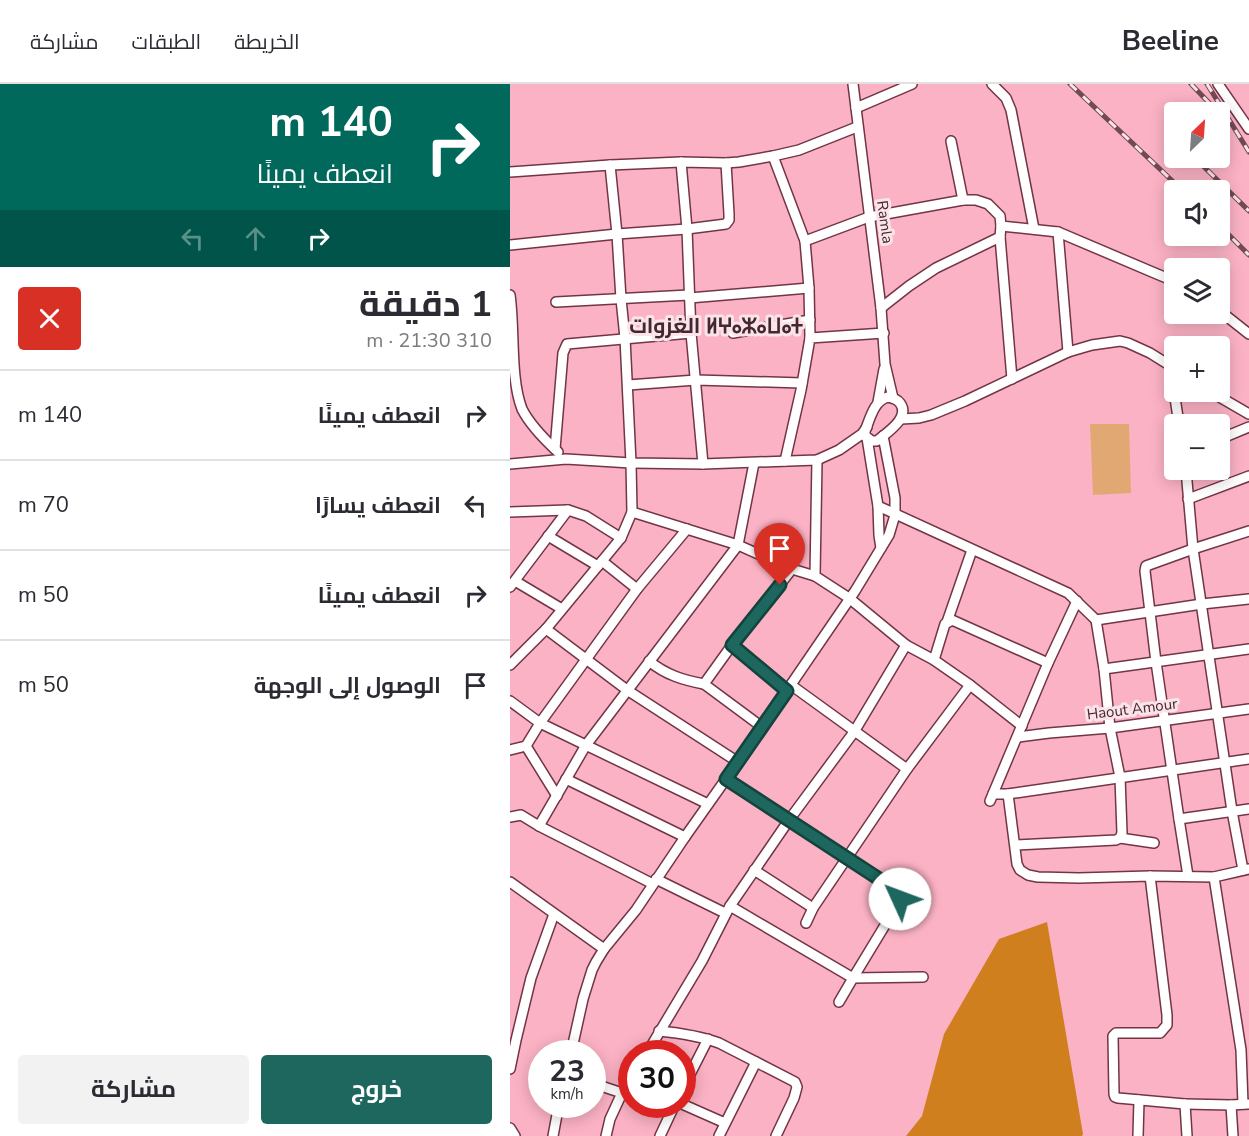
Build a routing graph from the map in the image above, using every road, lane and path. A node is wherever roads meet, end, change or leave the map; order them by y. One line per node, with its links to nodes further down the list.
1 (853, 84): 5 (street, Ramla)
2 (912, 84): 5 (street)
3 (992, 84): 18 (street)
4 (1218, 84): 7 (street)
5 (856, 108): 6 (street, Ramla)
6 (857, 127): 9 (street); 15 (street, Ramla)
7 (1249, 129)
8 (951, 141): 14 (street)
9 (773, 156): 11 (street); 22 (street)
10 (681, 162): 11 (street); 12 (street); 17 (street)
11 (726, 163): 17 (street)
12 (610, 165): 13 (street); 20 (street)
13 (510, 172)
14 (963, 200): 15 (street); 16 (street)
15 (869, 217): 22 (street); 30 (street, Ramla)
16 (1001, 226): 18 (street); 21 (street)
17 (687, 229): 20 (street); 27 (street)
18 (1034, 230): 19 (street)
19 (1058, 232): 24 (street); 40 (street)
20 (617, 234): 23 (street); 28 (street)
21 (1000, 237): 30 (street); 43 (street)
22 (805, 241): 25 (street)
23 (510, 245)
24 (1164, 276)
25 (808, 288): 27 (street); 33 (street)
26 (510, 295): 31 (street)
27 (689, 297): 28 (street); 34 (street)
28 (621, 299): 29 (street); 38 (street)
29 (556, 302)
30 (881, 308): 36 (street, Ramla)
31 (511, 317): 56 (street)
32 (1230, 319): 37 (street)
33 (810, 320): 35 (street); 39 (street)
34 (691, 333): 38 (street); 44 (street)
35 (733, 333)
36 (884, 333): 39 (street); 42 (street, Ramla)
37 (1249, 334)
38 (625, 338): 46 (street); 56 (street)
39 (810, 338): 45 (street)
40 (1068, 352): 41 (street); 43 (street)
41 (1164, 361)
42 (885, 364): 47 (street); 48 (street)
43 (1012, 379): 51 (street)
44 (696, 380): 45 (street); 46 (street); 63 (street)
45 (802, 383): 59 (street)
46 (628, 385): 60 (street)
47 (893, 398): 48 (street); 51 (street)
48 (878, 402): 53 (street)
49 (1228, 402): 50 (street)
50 (1249, 414)
51 (901, 419): 55 (street)
52 (1249, 427): 54 (street)
53 (865, 433): 55 (street); 58 (street); 67 (street)
54 (1230, 435)
55 (883, 436): 71 (street)
56 (555, 449): 57 (street)
57 (566, 459): 60 (street); 62 (street)
58 (817, 460): 59 (street); 82 (street)
59 (784, 461): 61 (street)
60 (631, 463): 63 (street); 70 (street)
61 (754, 463): 63 (street); 76 (street)
62 (510, 464)
63 (703, 464)
64 (1249, 476): 66 (street)
65 (1187, 480): 66 (street)
66 (1188, 499): 78 (street)
67 (878, 507): 71 (street); 77 (street)
68 (568, 510): 69 (street); 74 (street); 75 (street)
69 (510, 512)
70 (632, 512): 72 (street); 75 (street)
71 (895, 515): 77 (street); 79 (street)
72 (687, 529): 76 (street); 84 (street)
73 (1249, 531): 78 (street)
74 (548, 536): 80 (street); 83 (street)
75 (621, 538): 80 (street)
76 (738, 545): 81 (street); 100 (street)
77 (881, 548): 85 (street)
78 (1193, 549): 88 (street); 90 (street)
79 (972, 550): 87 (street); 92 (street)
80 (600, 564): 84 (street); 89 (street)
81 (792, 569): 82 (street); 94 (street)
82 (815, 576): 85 (street)
83 (513, 584): 89 (street)
84 (638, 589): 98 (street)
85 (849, 598): 95 (street); 107 (street)
86 (1249, 599): 88 (street)
87 (1077, 601): 91 (street); 102 (street)
88 (1202, 604): 90 (street); 97 (street)
89 (562, 609): 93 (street)
90 (1150, 612): 91 (street); 101 (street)
91 (1096, 620): 104 (street)
92 (947, 622): 99 (street); 102 (street)
93 (546, 629): 98 (street); 103 (street)
94 (732, 645): 105 (street); 107 (street)
95 (906, 645): 99 (street); 117 (street)
96 (1249, 649): 97 (street)
97 (1209, 654): 101 (street); 111 (street)
98 (585, 660): 108 (street); 113 (street)
99 (934, 660): 106 (street)
100 (649, 661): 105 (street); 108 (street)
101 (1156, 662): 104 (street); 112 (street)
102 (1048, 663): 114 (street)
103 (510, 665)
104 (1104, 669): 116 (street)
105 (704, 684): 115 (street)
106 (970, 685): 114 (street); 125 (street)
107 (789, 688): 115 (street); 117 (street)
108 (627, 690): 119 (street); 123 (street)
109 (510, 700): 113 (street)
110 (1249, 709): 111 (street, Haout Amour)
111 (1218, 713): 112 (street, Haout Amour); 124 (street)
112 (1165, 721): 116 (street, Haout Amour); 126 (street)
113 (540, 723): 119 (street); 120 (street)
114 (1022, 726): 118 (street)
115 (762, 727): 123 (street)
116 (1110, 728): 118 (street, Haout Amour); 127 (street)
117 (854, 732): 125 (street); 137 (street)
118 (1018, 737): 130 (street)
119 (586, 745): 128 (street); 132 (street)
120 (526, 746): 121 (street); 131 (street)
121 (510, 750)
122 (1249, 759): 124 (street)
123 (738, 762): 129 (street)
124 (1225, 764): 126 (street); 134 (street)
125 (908, 769): 143 (street)
126 (1172, 770): 127 (street); 136 (street)
127 (1120, 777): 130 (street); 140 (street)
128 (566, 779): 131 (street); 139 (street)
129 (726, 779): 132 (street); 137 (street)
130 (1008, 794): 142 (street)
131 (557, 796): 138 (street)
132 (708, 804): 139 (street)
133 (1249, 809): 134 (street)
134 (1232, 811): 136 (street); 145 (street)
135 (510, 817): 138 (street)
136 (1179, 819): 147 (street)
137 (789, 820): 143 (street); 144 (street)
138 (539, 826): 150 (street)
139 (685, 837): 150 (street)
140 (1120, 838): 141 (street); 142 (street)
141 (1154, 843)
142 (1016, 845): 146 (street)
143 (846, 858): 151 (street); 157 (street)
144 (754, 870): 151 (street); 152 (street)
145 (1246, 870): 148 (street)
146 (1150, 876): 147 (street); 166 (street)
147 (1188, 876): 148 (street)
148 (1214, 877): 169 (street)
149 (510, 882): 153 (street)
150 (654, 882): 152 (street); 155 (street)
151 (813, 908): 154 (street)
152 (727, 910): 157 (street); 159 (street)
153 (554, 914): 155 (street); 165 (street)
154 (806, 923)
155 (604, 949): 161 (street)
156 (923, 977): 157 (street)
157 (852, 978): 158 (street)
158 (839, 1002)
159 (659, 1031): 160 (street); 162 (street)
160 (708, 1039): 163 (street); 164 (street)
161 (574, 1040)
162 (654, 1040)
163 (756, 1062): 174 (street); 181 (street)
164 (696, 1063)
165 (510, 1069)
166 (1139, 1100): 168 (street); 182 (street)
167 (618, 1102): 178 (street)
168 (1185, 1104): 170 (street); 183 (street)
169 (1246, 1104): 170 (street)
170 (1231, 1105): 184 (street)
171 (696, 1110): 174 (street)
172 (557, 1118): 177 (street)
173 (668, 1118): 179 (street)
174 (725, 1123): 180 (street)
175 (510, 1128): 176 (street)
176 (514, 1136)
177 (553, 1136)
178 (606, 1136)
179 (660, 1136)
180 (719, 1136)
181 (776, 1136)
182 (1138, 1136)
183 (1187, 1136)
184 (1233, 1136)

